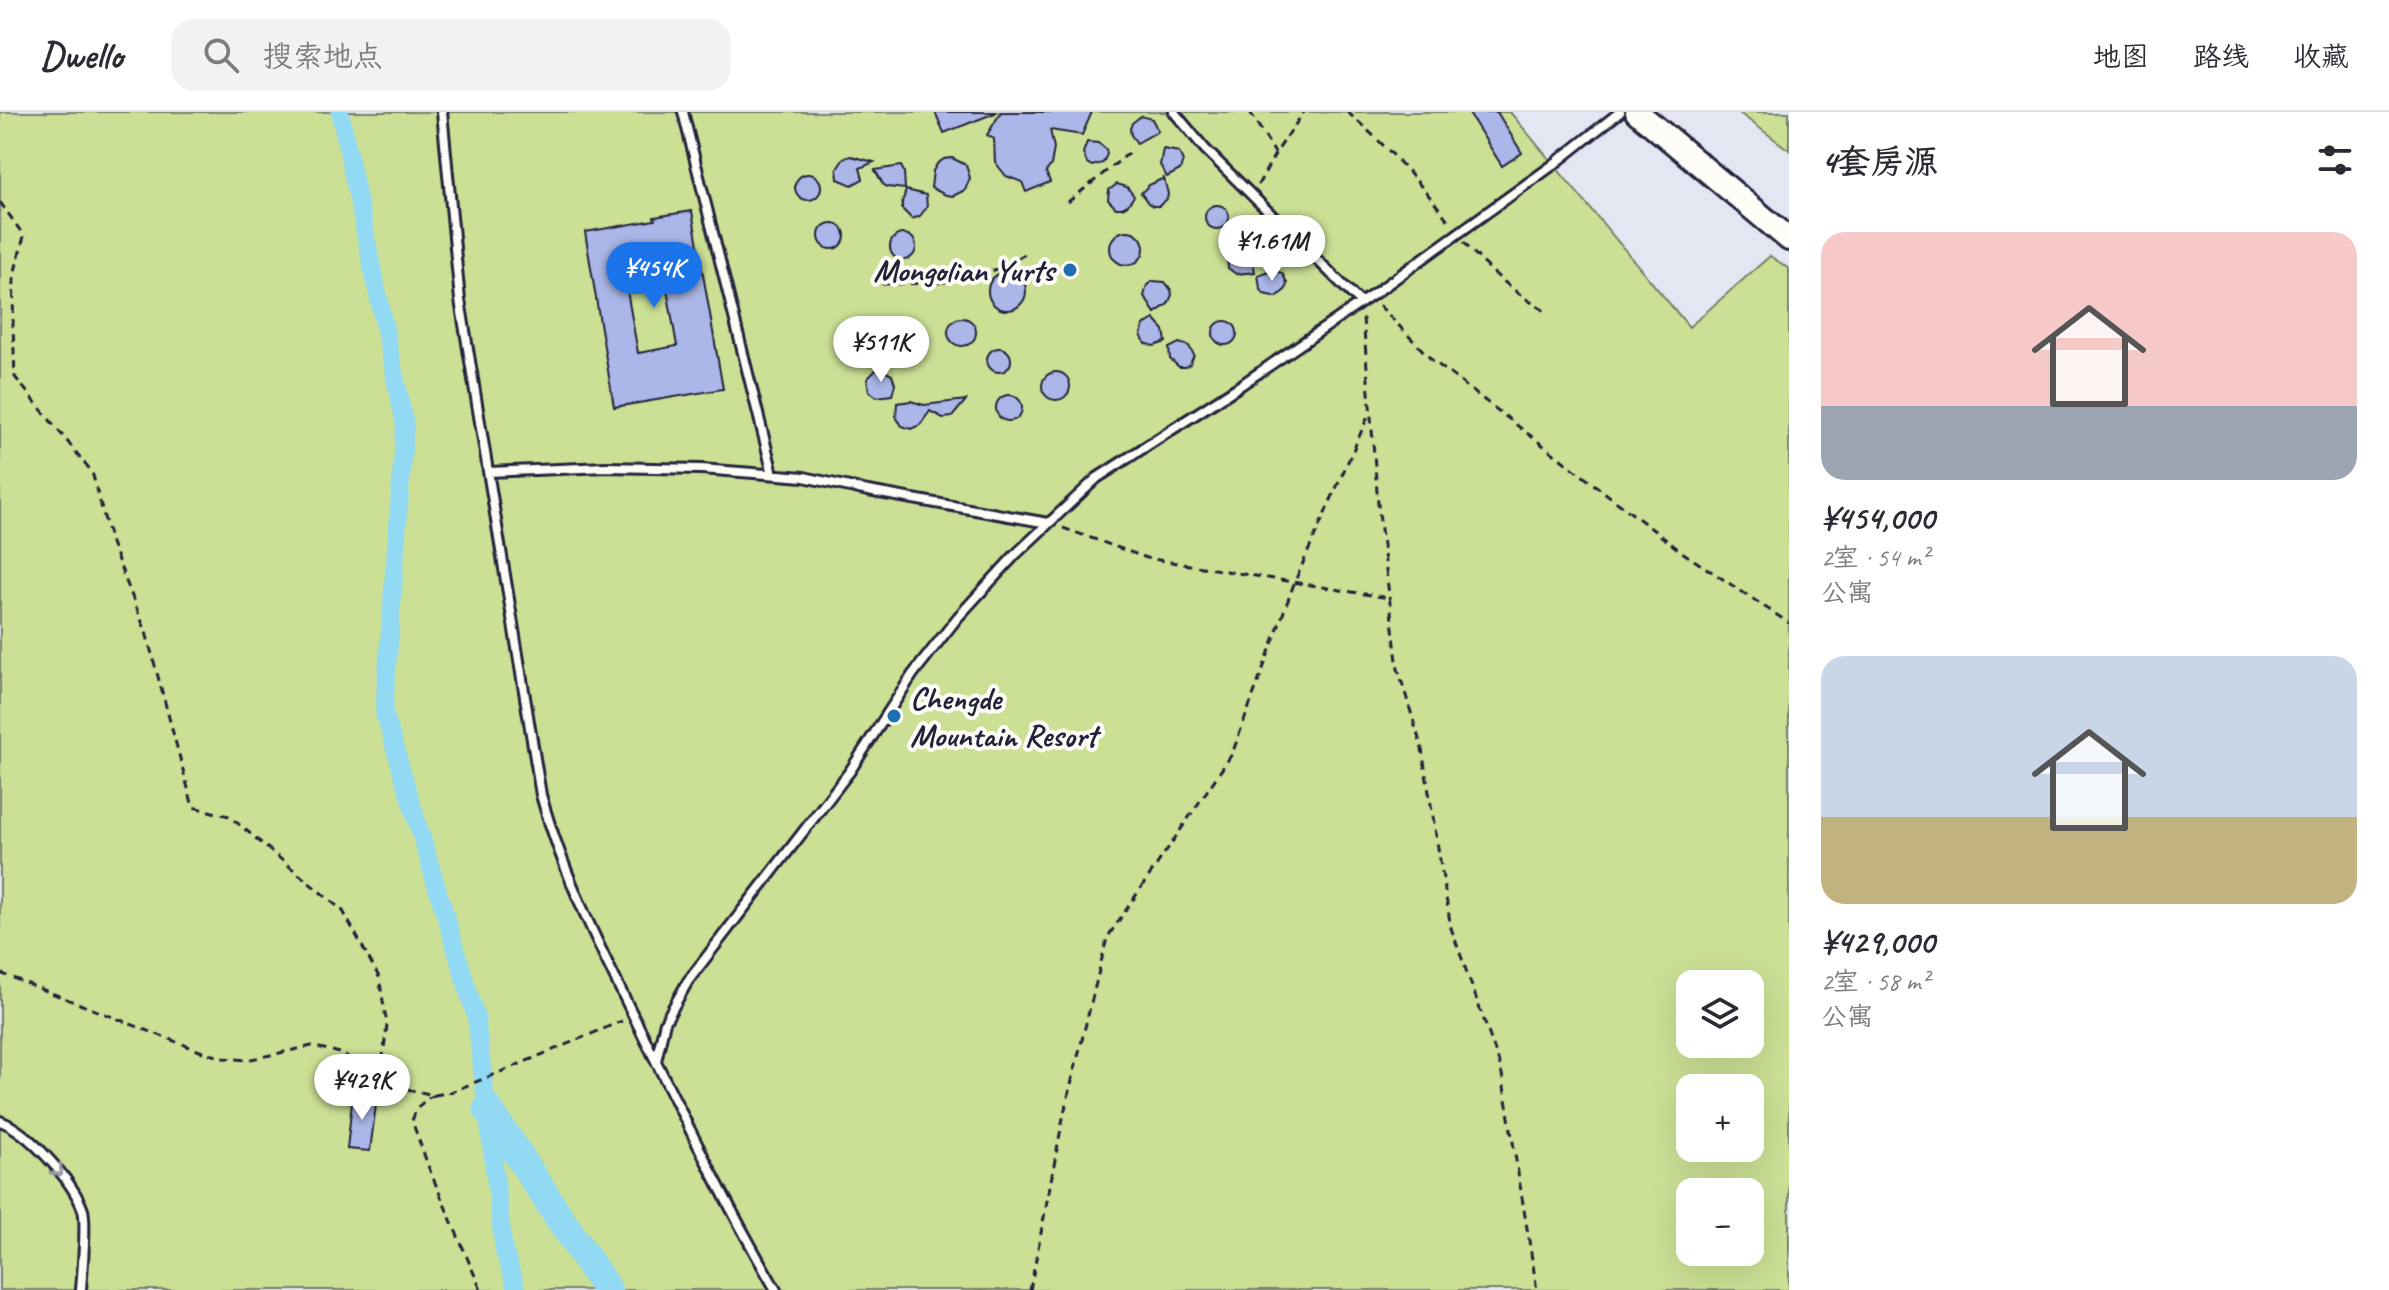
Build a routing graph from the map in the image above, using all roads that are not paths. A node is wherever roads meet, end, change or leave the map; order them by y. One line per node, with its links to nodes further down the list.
1 (442, 112): 8 (lane)
2 (683, 112): 9 (lane)
3 (1174, 112): 7 (lane)
4 (1620, 112): 7 (lane)
5 (1637, 112): 6 (main road)
6 (1789, 239)
7 (1361, 303): 10 (lane)
8 (488, 472): 9 (lane); 11 (lane)
9 (773, 474): 10 (lane)
10 (1048, 523): 11 (lane)
11 (656, 1061): 14 (lane)
12 (0, 1121): 13 (lane, one-way to 13)
13 (81, 1290)
14 (776, 1290)

